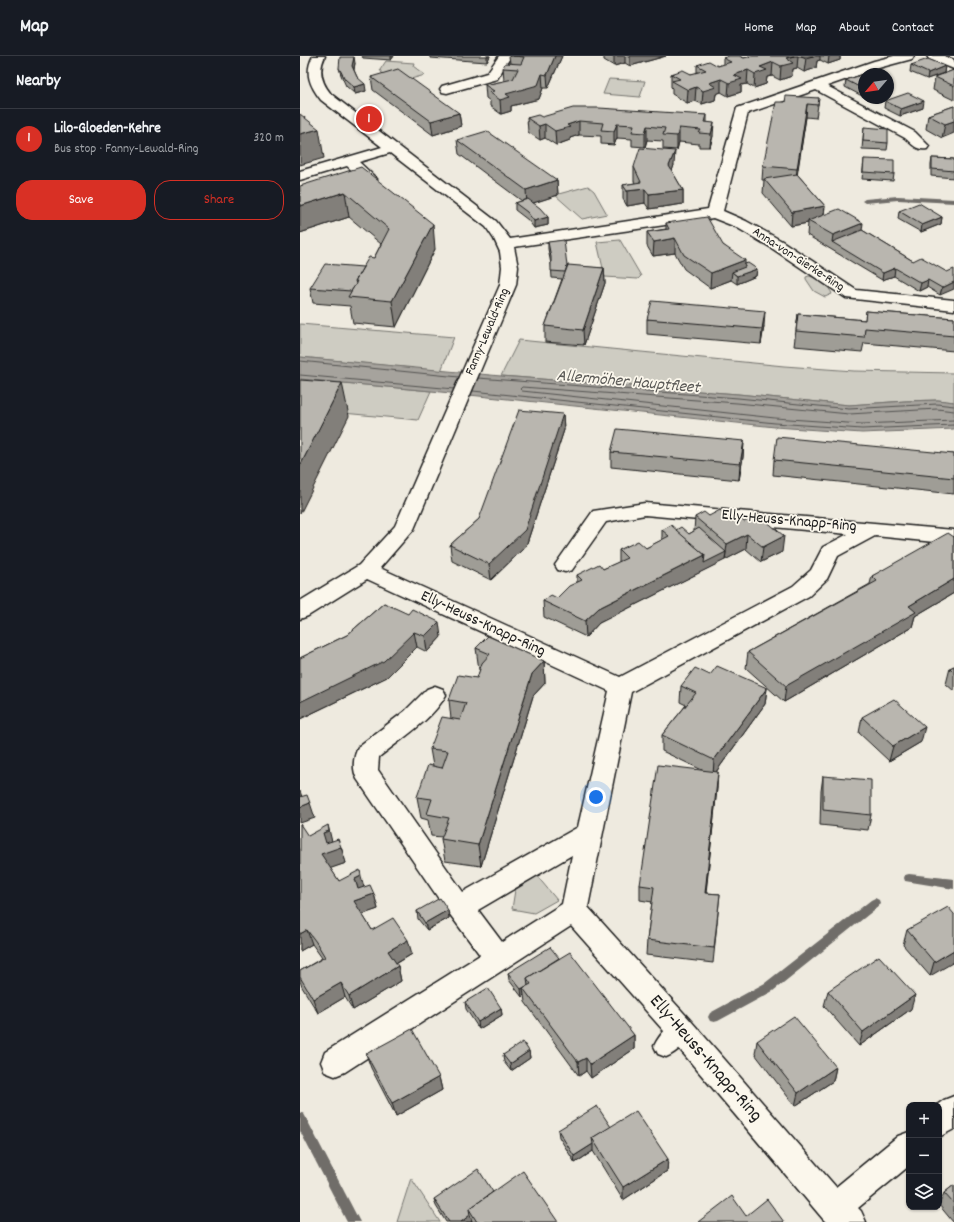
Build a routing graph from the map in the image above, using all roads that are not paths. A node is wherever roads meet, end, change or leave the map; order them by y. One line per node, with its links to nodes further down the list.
1 (319, 56): 12 (street, Fanny-Lewald-Ring)
2 (505, 56): 7 (street)
3 (908, 56): 6 (street)
4 (933, 56): 5 (street)
5 (954, 65)
6 (816, 85): 8 (street); 11 (street)
7 (447, 89)
8 (771, 100): 9 (street); 17 (street)
9 (809, 103)
10 (824, 104): 11 (street)
11 (855, 106): 13 (street)
12 (392, 148): 14 (street); 18 (street, Fanny-Lewald-Ring)
13 (934, 153)
14 (349, 161): 15 (street); 16 (street)
15 (300, 176)
16 (300, 201)
17 (715, 214): 18 (street, Anna-von-Gierke-Ring); 19 (street, Anna-von-Gierke-Ring)
18 (506, 244): 23 (street, Fanny-Lewald-Ring)
19 (954, 305)
20 (872, 528): 21 (street, Elly-Heuss-Knapp-Ring); 22 (street, Elly-Heuss-Knapp-Ring); 25 (street, Elly-Heuss-Knapp-Ring)
21 (954, 537)
22 (565, 564)
23 (366, 570): 24 (street, Fanny-Lewald-Ring); 25 (street, Elly-Heuss-Knapp-Ring)
24 (300, 611)
25 (621, 687): 27 (street)
26 (435, 695): 28 (street)
27 (590, 833): 28 (street); 29 (street)
28 (460, 907): 30 (street)
29 (574, 910): 30 (street); 35 (street, Elly-Heuss-Knapp-Ring)
30 (498, 958): 31 (street)
31 (335, 1062)
32 (954, 1110): 33 (street)
33 (942, 1120)
34 (906, 1150): 35 (street, Elly-Heuss-Knapp-Ring)
35 (842, 1215)

